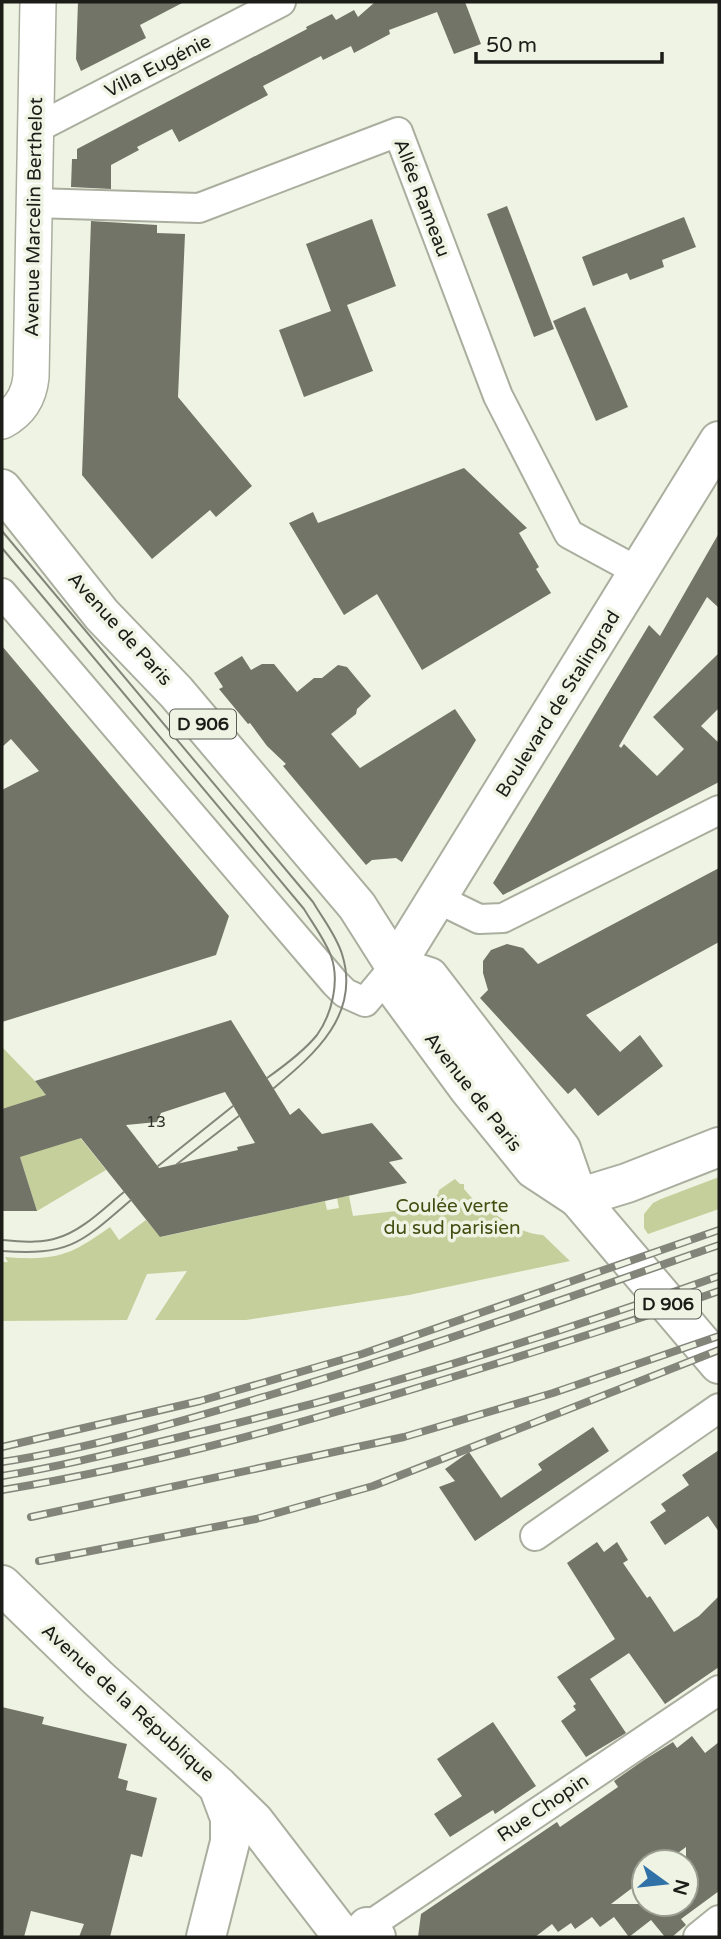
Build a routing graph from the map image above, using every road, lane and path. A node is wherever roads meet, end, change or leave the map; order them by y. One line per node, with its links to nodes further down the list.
1 (37, 2): 3 (street, Avenue Marcelin Berthelot)
2 (281, 2): 3 (street, Villa Eugénie)
3 (35, 129): 4 (street, Avenue Marcelin Berthelot)
4 (34, 203): 5 (street, Avenue Marcelin Berthelot); 8 (street, Allée Rameau)
5 (2, 421)
6 (719, 441): 8 (main road, Boulevard de Stalingrad)
7 (2, 489): 12 (main road, Avenue de Paris / D 906)
8 (639, 572): 11 (main road, Boulevard de Stalingrad)
9 (2, 593): 12 (street)
10 (719, 810): 11 (street)
11 (438, 899): 12 (main road, Boulevard de Stalingrad)
12 (395, 966): 14 (main road, D 906)
13 (719, 1147): 14 (main road)
14 (578, 1198): 15 (main road, D 906)
15 (719, 1364)
16 (719, 1408): 17 (street)
17 (535, 1535)
18 (2, 1585): 20 (main road, Avenue de la République)
19 (719, 1690): 24 (street, Rue Chopin)
20 (218, 1786): 21 (main road, Avenue de la République); 23 (main road)
21 (286, 1861): 23 (main road); 24 (main road, Avenue de la République)
22 (719, 1920): 25 (street)
23 (208, 1933)
24 (362, 1934)
25 (698, 1937)

